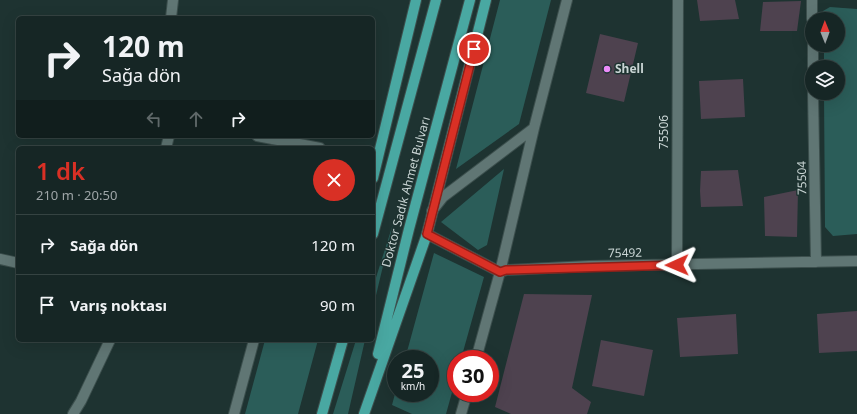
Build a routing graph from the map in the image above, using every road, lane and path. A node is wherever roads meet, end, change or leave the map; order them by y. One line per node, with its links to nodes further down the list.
1 (172, 0): 10 (street)
2 (416, 0): 15 (main road)
3 (436, 0): 17 (main road, Doktor Sadık Ahmet Bulvarı)
4 (470, 0): 34 (main road, Doktor Sadık Ahmet Bulvarı)
5 (486, 0): 16 (main road)
6 (567, 0): 12 (street)
7 (678, 0): 23 (street, 75506)
8 (812, 0): 9 (street)
9 (812, 12)
10 (171, 16)
11 (813, 100): 21 (street, 75504)
12 (534, 128): 16 (street); 24 (street)
13 (266, 138): 14 (street)
14 (302, 146)
15 (375, 159)
16 (432, 211): 18 (main road)
17 (375, 227)
18 (427, 234): 24 (street); 34 (main road)
19 (0, 259): 22 (street)
20 (857, 261): 21 (street, 75492)
21 (816, 262): 23 (street, 75492)
22 (16, 263)
23 (677, 265): 24 (street, 75492)
24 (500, 272): 29 (street)
25 (109, 342): 32 (street)
26 (253, 342): 33 (street)
27 (338, 342): 31 (main road)
28 (342, 342): 31 (main road)
29 (478, 350)
30 (464, 402): 35 (street)
31 (323, 410)
32 (73, 414)
33 (234, 414)
34 (363, 414)
35 (461, 414)

